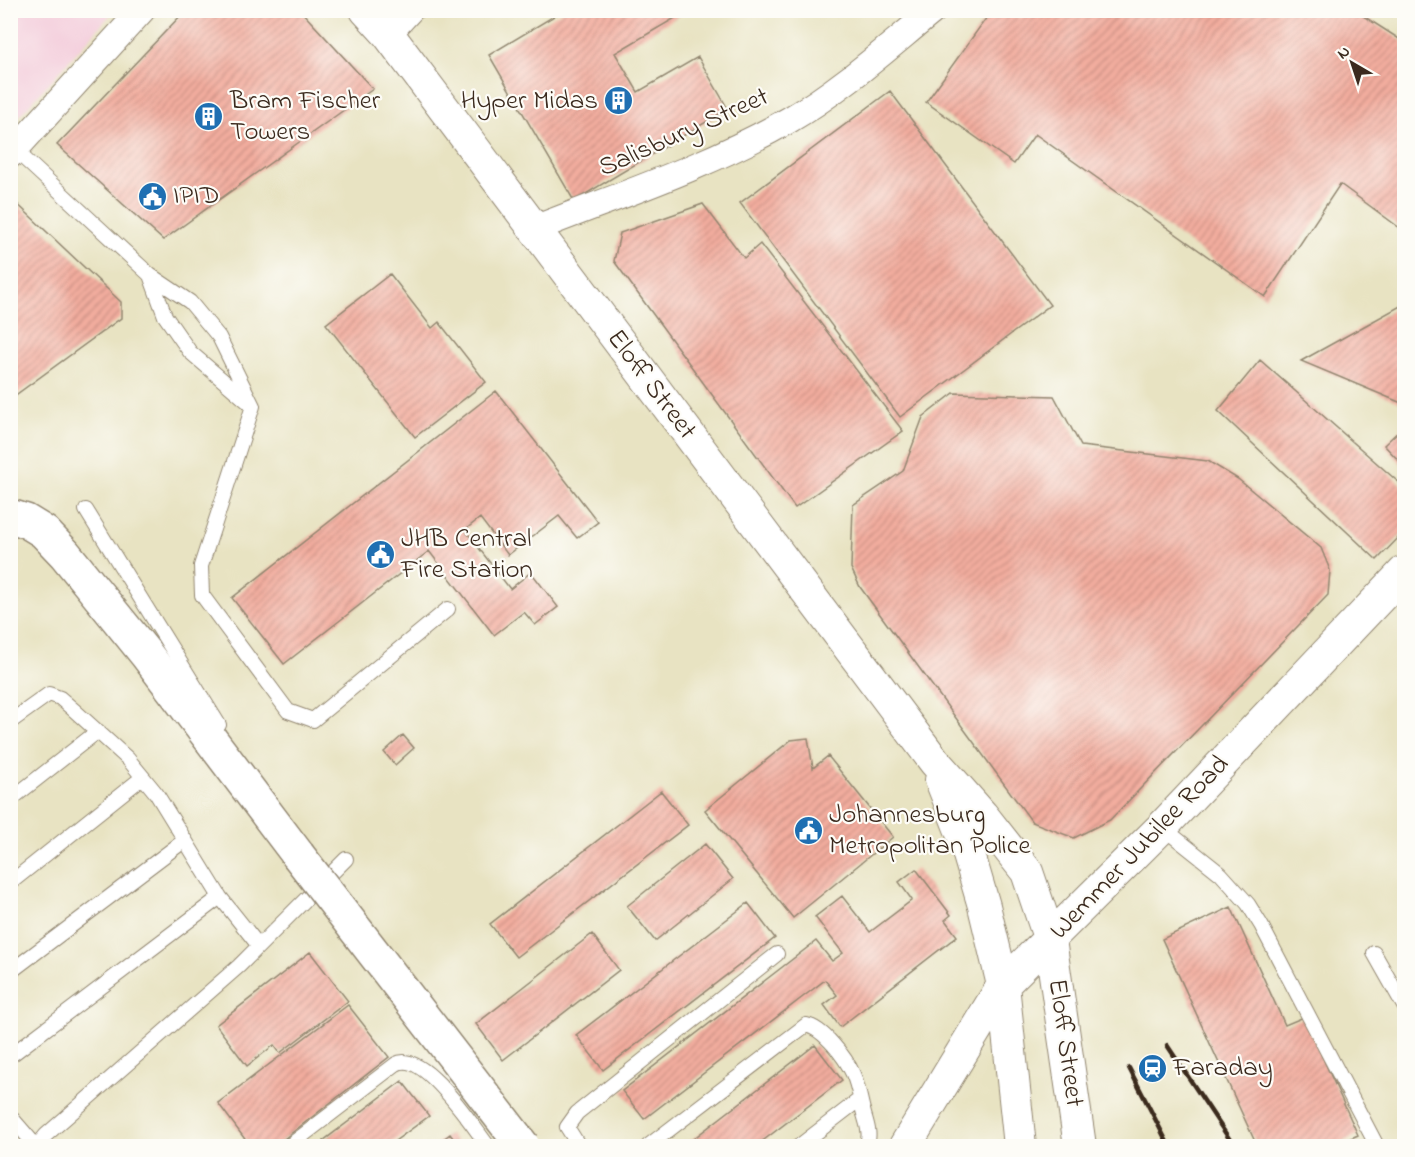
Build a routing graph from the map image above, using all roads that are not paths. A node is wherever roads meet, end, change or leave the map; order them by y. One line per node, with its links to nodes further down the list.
1 (142, 10): 6 (street)
2 (366, 10): 5 (street, Eloff Street)
3 (410, 10): 5 (street)
4 (934, 10): 7 (street, Salisbury Street)
5 (388, 34): 7 (street, Eloff Street)
6 (12, 150): 8 (lane)
7 (534, 229): 16 (street, Eloff Street)
8 (150, 275): 9 (lane); 9 (lane)
9 (253, 406): 13 (lane)
10 (86, 510): 21 (lane)
11 (10, 516): 21 (highway)
12 (1404, 572): 19 (street, Wemmer Jubilee Road)
13 (448, 609)
14 (10, 722): 15 (lane)
15 (98, 731): 17 (lane); 18 (lane)
16 (934, 762): 25 (street, Eloff Street); 30 (street, Eloff Street)
17 (143, 777): 20 (lane); 23 (lane)
18 (10, 800)
19 (1162, 827): 25 (street, Wemmer Jubilee Road); 46 (lane)
20 (185, 840): 24 (lane); 29 (lane)
21 (298, 855): 38 (highway, bridge)
22 (346, 860): 26 (lane)
23 (10, 883)
24 (220, 897): 26 (lane); 32 (lane)
25 (1050, 940): 30 (street, Wemmer Jubilee Road); 45 (street, Eloff Street)
26 (259, 946): 35 (lane)
27 (1374, 953): 31 (lane)
28 (777, 954): 39 (lane)
29 (10, 972)
30 (1003, 985): 43 (street, Wemmer Jubilee Road); 44 (street, Eloff Street)
31 (1404, 1006)
32 (10, 1056)
33 (860, 1099): 40 (lane); 41 (lane); 42 (lane)
34 (10, 1116): 35 (lane)
35 (37, 1146)
36 (289, 1146): 37 (lane)
37 (488, 1146)
38 (523, 1146)
39 (579, 1146)
40 (648, 1146)
41 (799, 1146)
42 (866, 1146)
43 (904, 1146)
44 (1020, 1146)
45 (1080, 1146)
46 (1377, 1146)

